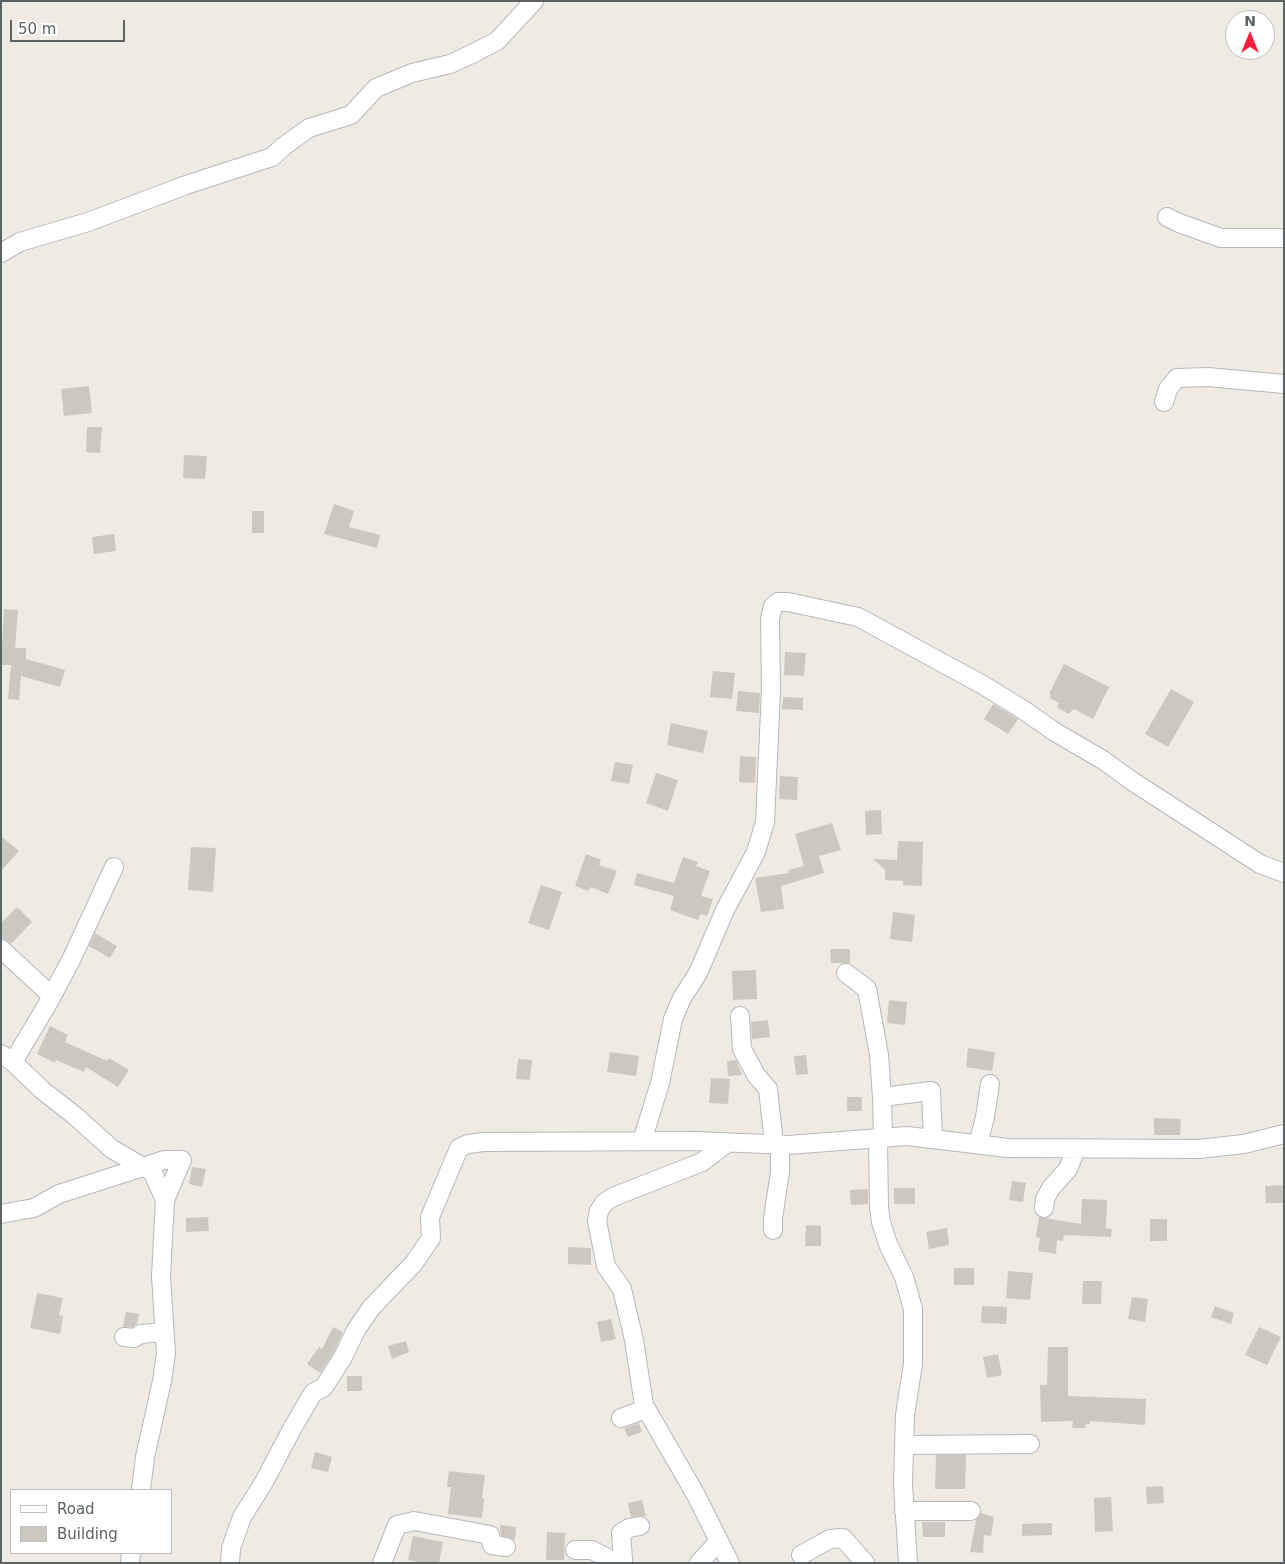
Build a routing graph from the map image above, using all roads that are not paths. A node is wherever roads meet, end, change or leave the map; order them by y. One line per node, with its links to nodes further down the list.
1 (534, 1): 4 (street)
2 (1167, 217): 3 (street)
3 (1284, 238)
4 (1, 253)
5 (1284, 384): 6 (street)
6 (1164, 402)
7 (114, 867): 11 (street)
8 (1284, 873): 19 (street)
9 (1, 949): 11 (street)
10 (846, 973): 15 (street)
11 (52, 996): 13 (street)
12 (740, 1016): 22 (street)
13 (7, 1058): 24 (street)
14 (990, 1084): 21 (street)
15 (882, 1097): 17 (street); 18 (street)
16 (1284, 1134): 23 (street)
17 (881, 1138): 18 (street); 22 (street); 34 (street)
18 (933, 1139): 21 (street)
19 (642, 1141): 20 (street); 44 (street)
20 (727, 1143): 22 (street); 31 (street)
21 (978, 1144): 23 (street)
22 (777, 1145): 28 (street)
23 (1076, 1149): 26 (street)
24 (143, 1167): 25 (street); 25 (street); 27 (street)
25 (164, 1200): 29 (street)
26 (1044, 1208)
27 (1, 1214)
28 (773, 1230)
29 (164, 1332): 30 (street); 35 (street)
30 (124, 1337)
31 (646, 1409): 32 (street); 39 (street)
32 (621, 1418)
33 (1030, 1444): 34 (street)
34 (904, 1445): 36 (street)
35 (141, 1489)
36 (904, 1511): 37 (street); 49 (street)
37 (971, 1511)
38 (640, 1526): 43 (street)
39 (719, 1541): 46 (street); 47 (street)
40 (506, 1547): 45 (street)
41 (575, 1550): 43 (street)
42 (801, 1555): 48 (street)
43 (623, 1561)
44 (230, 1563)
45 (382, 1563)
46 (699, 1563)
47 (730, 1563)
48 (865, 1563)
49 (908, 1563)

